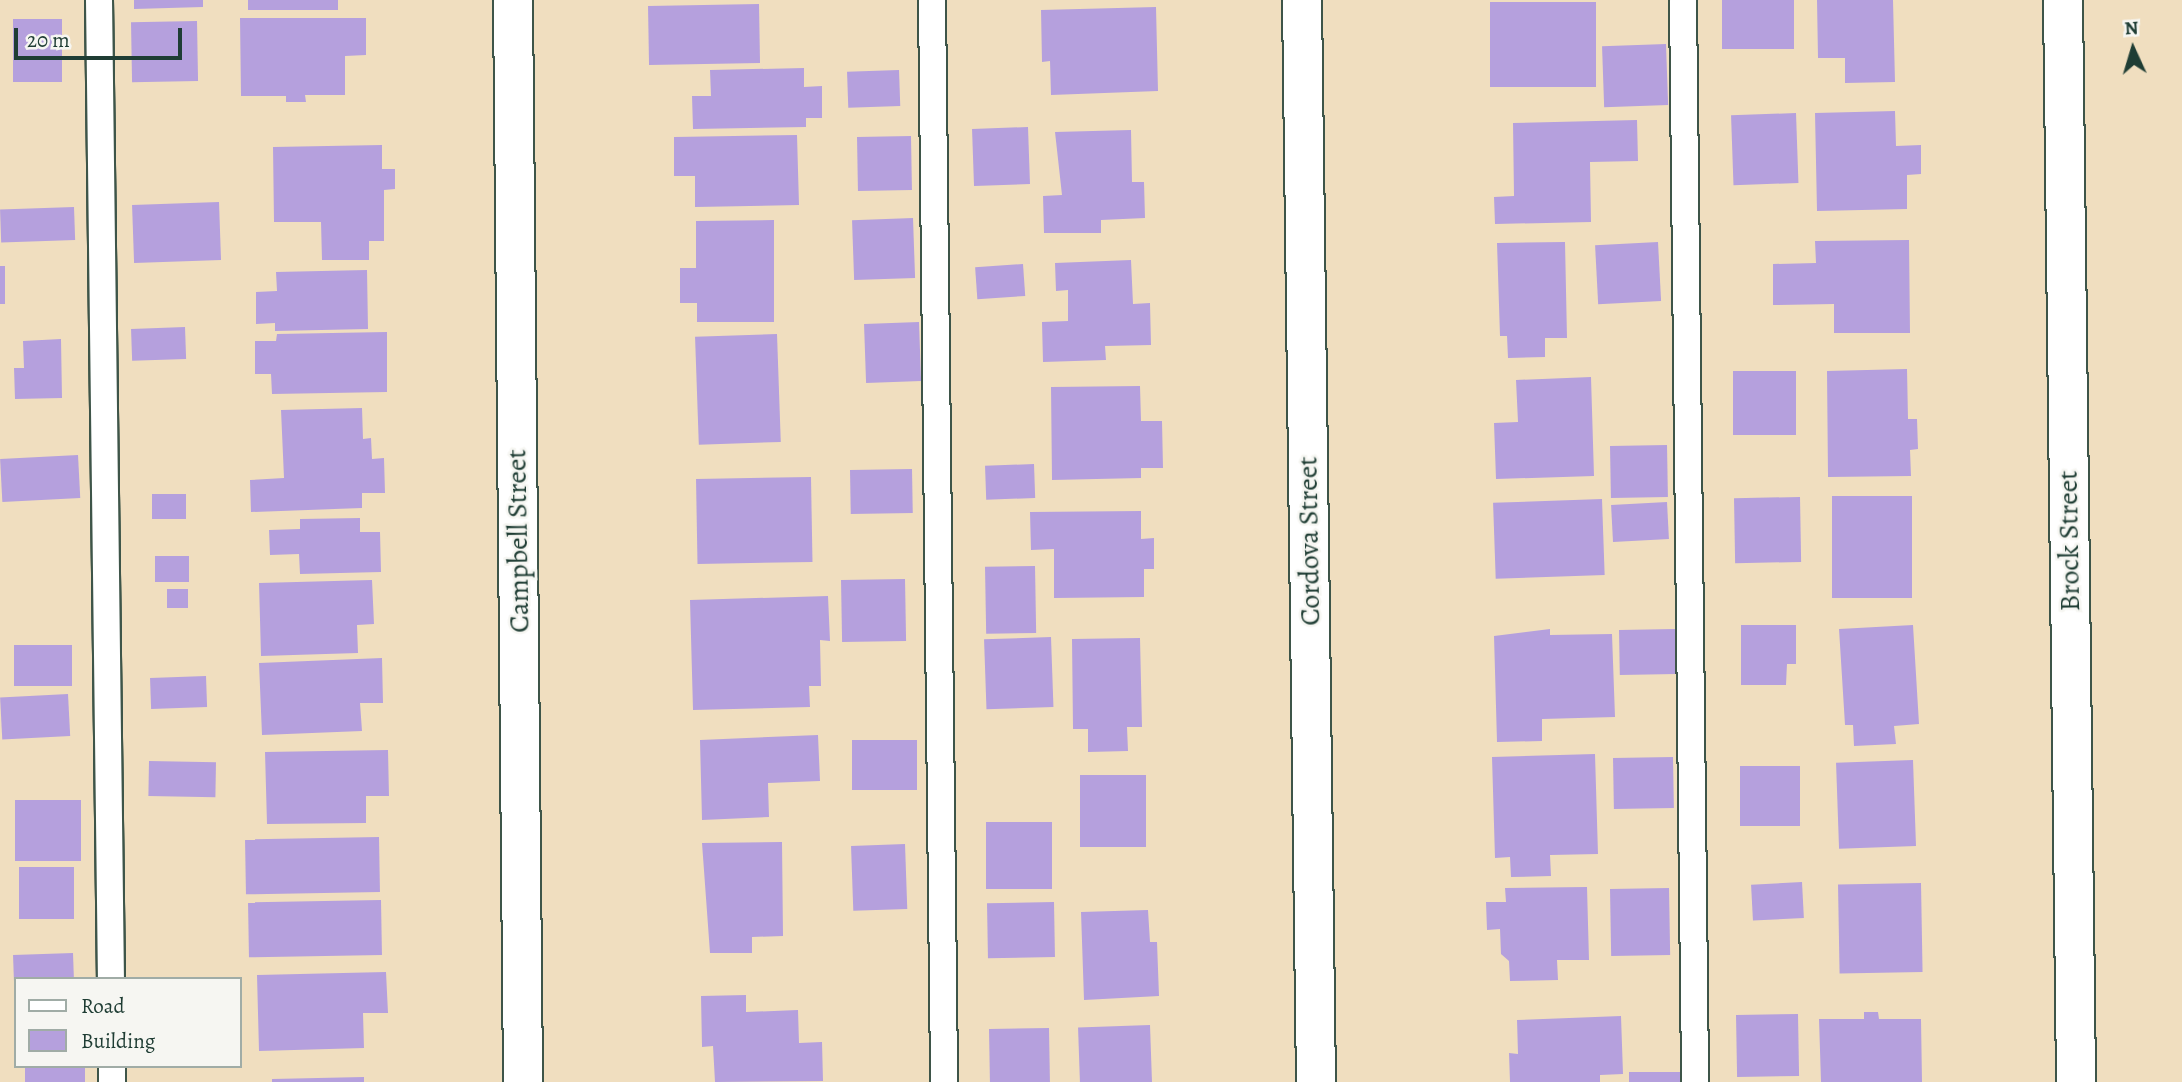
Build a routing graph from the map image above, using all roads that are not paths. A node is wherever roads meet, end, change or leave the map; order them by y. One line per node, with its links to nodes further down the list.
1 (99, 0): 7 (lane)
2 (513, 0): 8 (street, Campbell Street)
3 (932, 0): 9 (lane)
4 (1302, 0): 10 (street, Cordova Street)
5 (1683, 0): 11 (lane)
6 (2063, 0): 12 (street, Brock Street)
7 (111, 977)
8 (523, 1082)
9 (944, 1082)
10 (1316, 1082)
11 (1695, 1082)
12 (2076, 1082)

